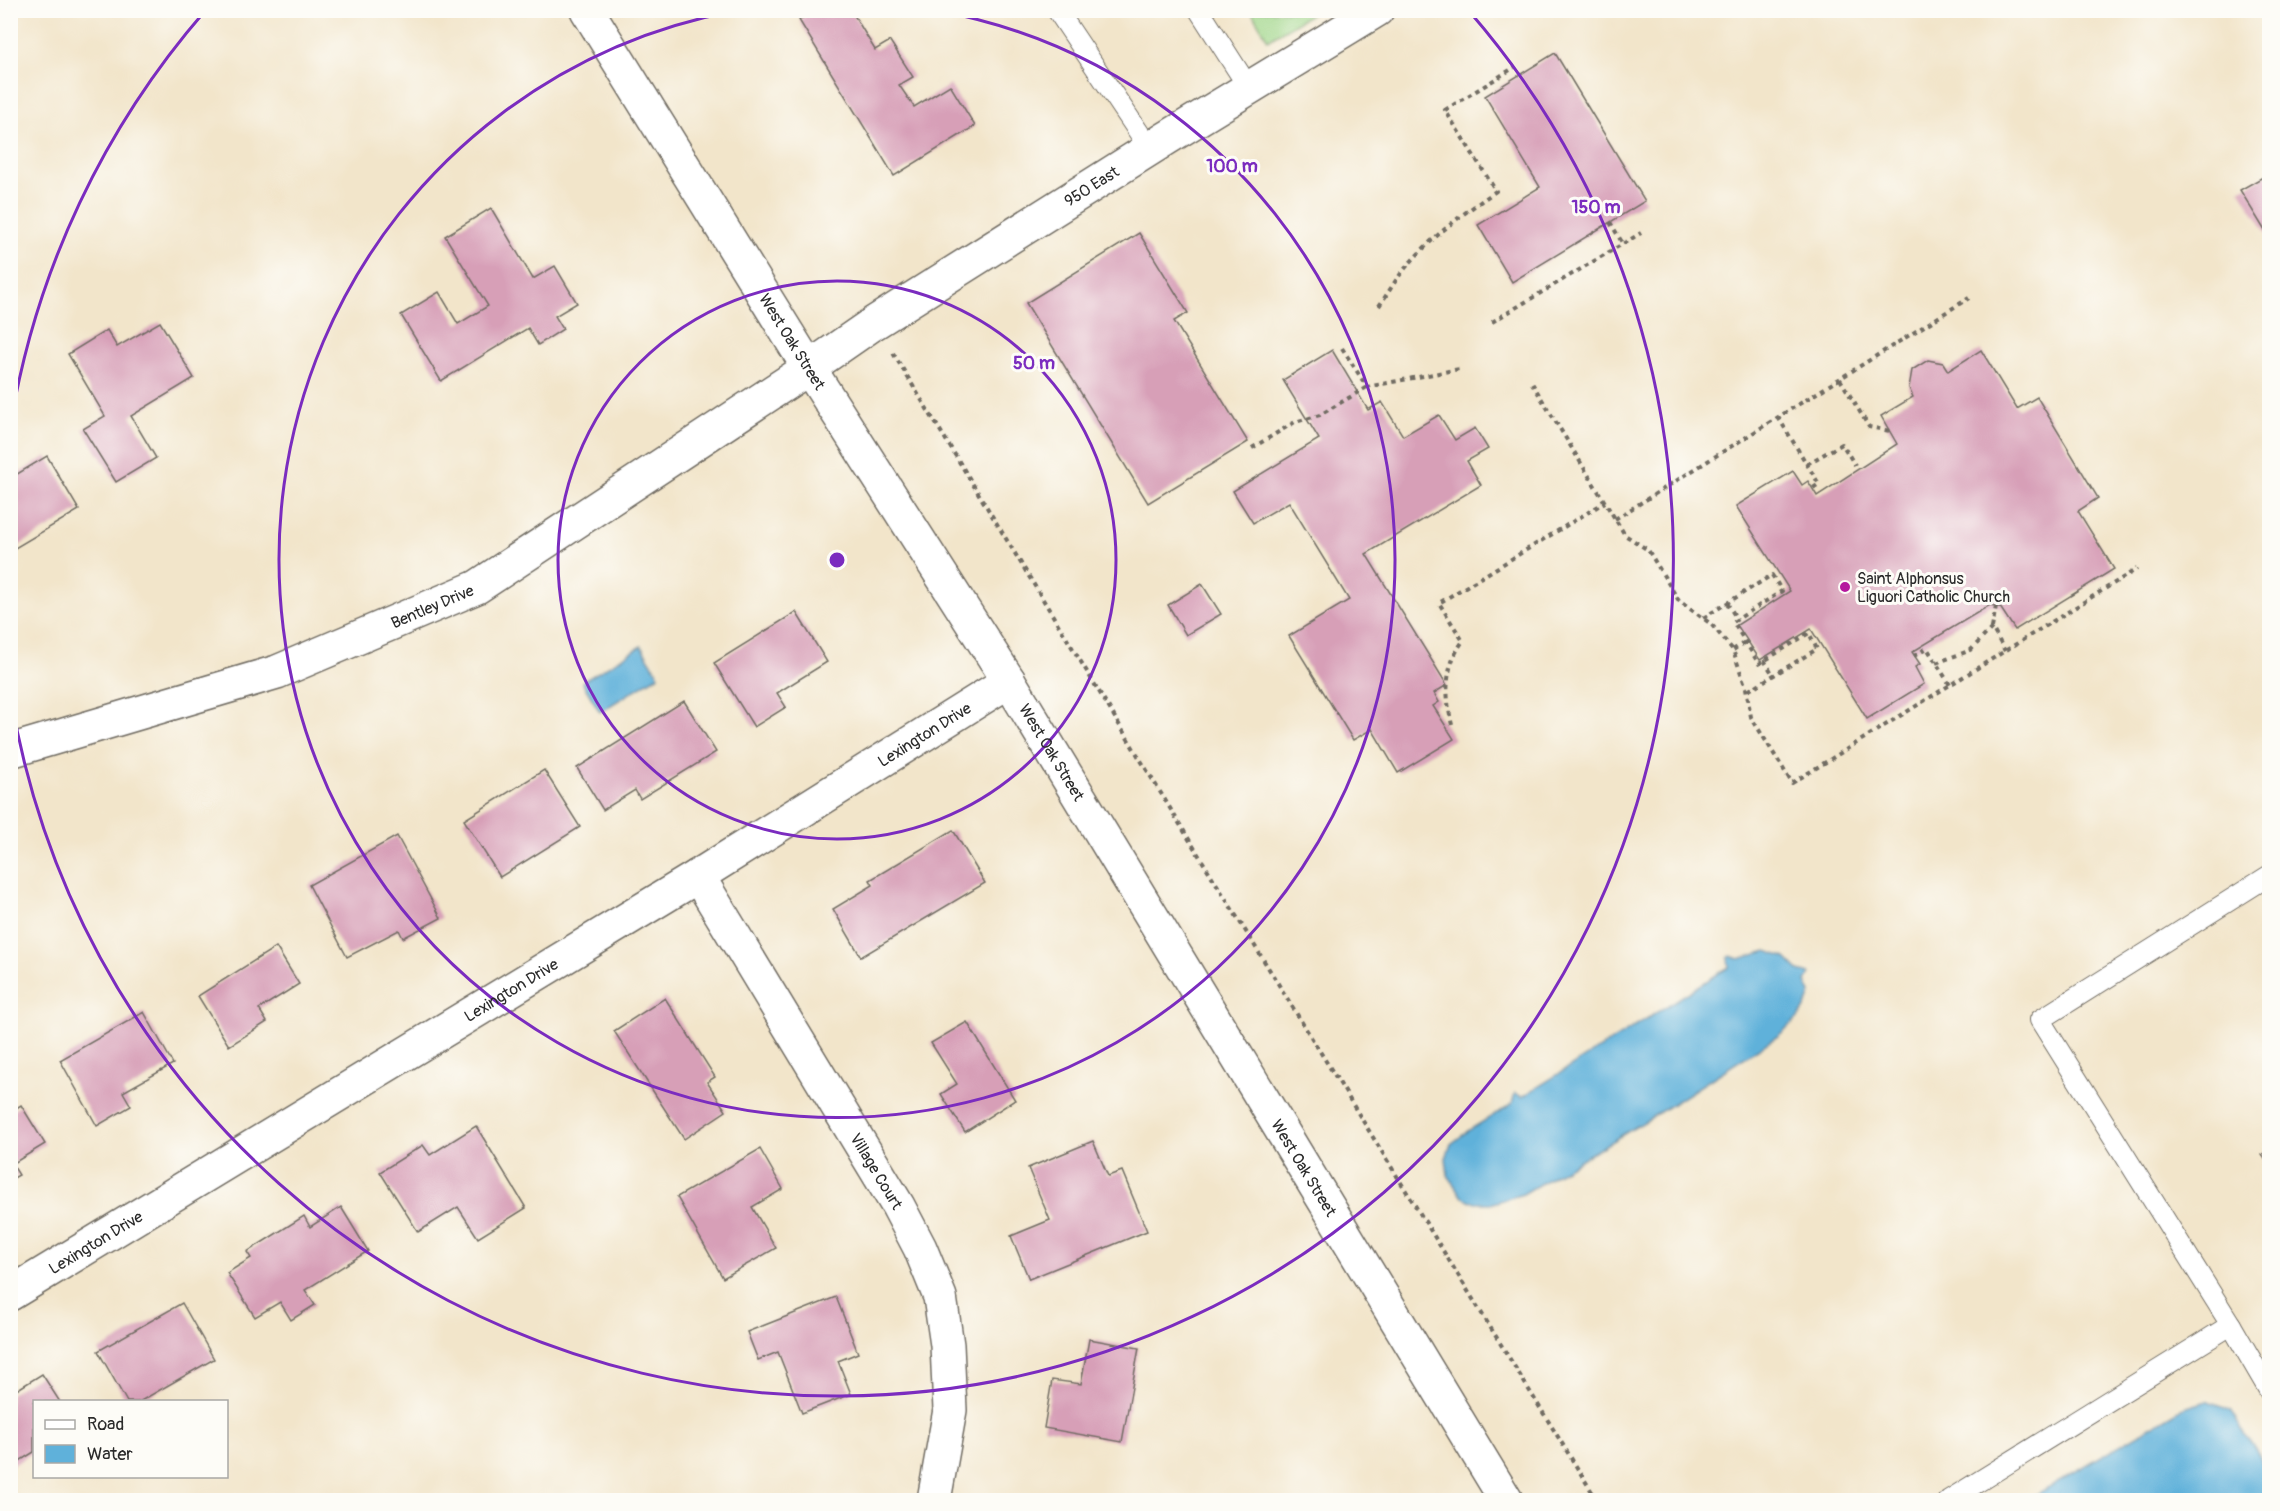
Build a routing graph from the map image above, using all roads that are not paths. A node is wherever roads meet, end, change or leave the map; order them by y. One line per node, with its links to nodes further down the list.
1 (587, 10): 7 (street, West Oak Street)
2 (1057, 10): 6 (lane)
3 (1199, 10): 5 (lane)
4 (1377, 10): 5 (street, 950 East)
5 (1249, 88): 6 (street, 950 East)
6 (1150, 149): 7 (street, 950 East)
7 (809, 368): 8 (street, West Oak Street); 9 (street, Bentley Drive)
8 (1009, 681): 11 (street, Lexington Drive); 16 (street, West Oak Street)
9 (10, 751)
10 (2270, 875): 13 (lane)
11 (698, 876): 12 (street, Lexington Drive); 15 (street, Village Court)
12 (10, 1294)
13 (2230, 1325): 14 (lane); 17 (lane)
14 (2270, 1392)
15 (934, 1500)
16 (1506, 1500)
17 (1950, 1500)

